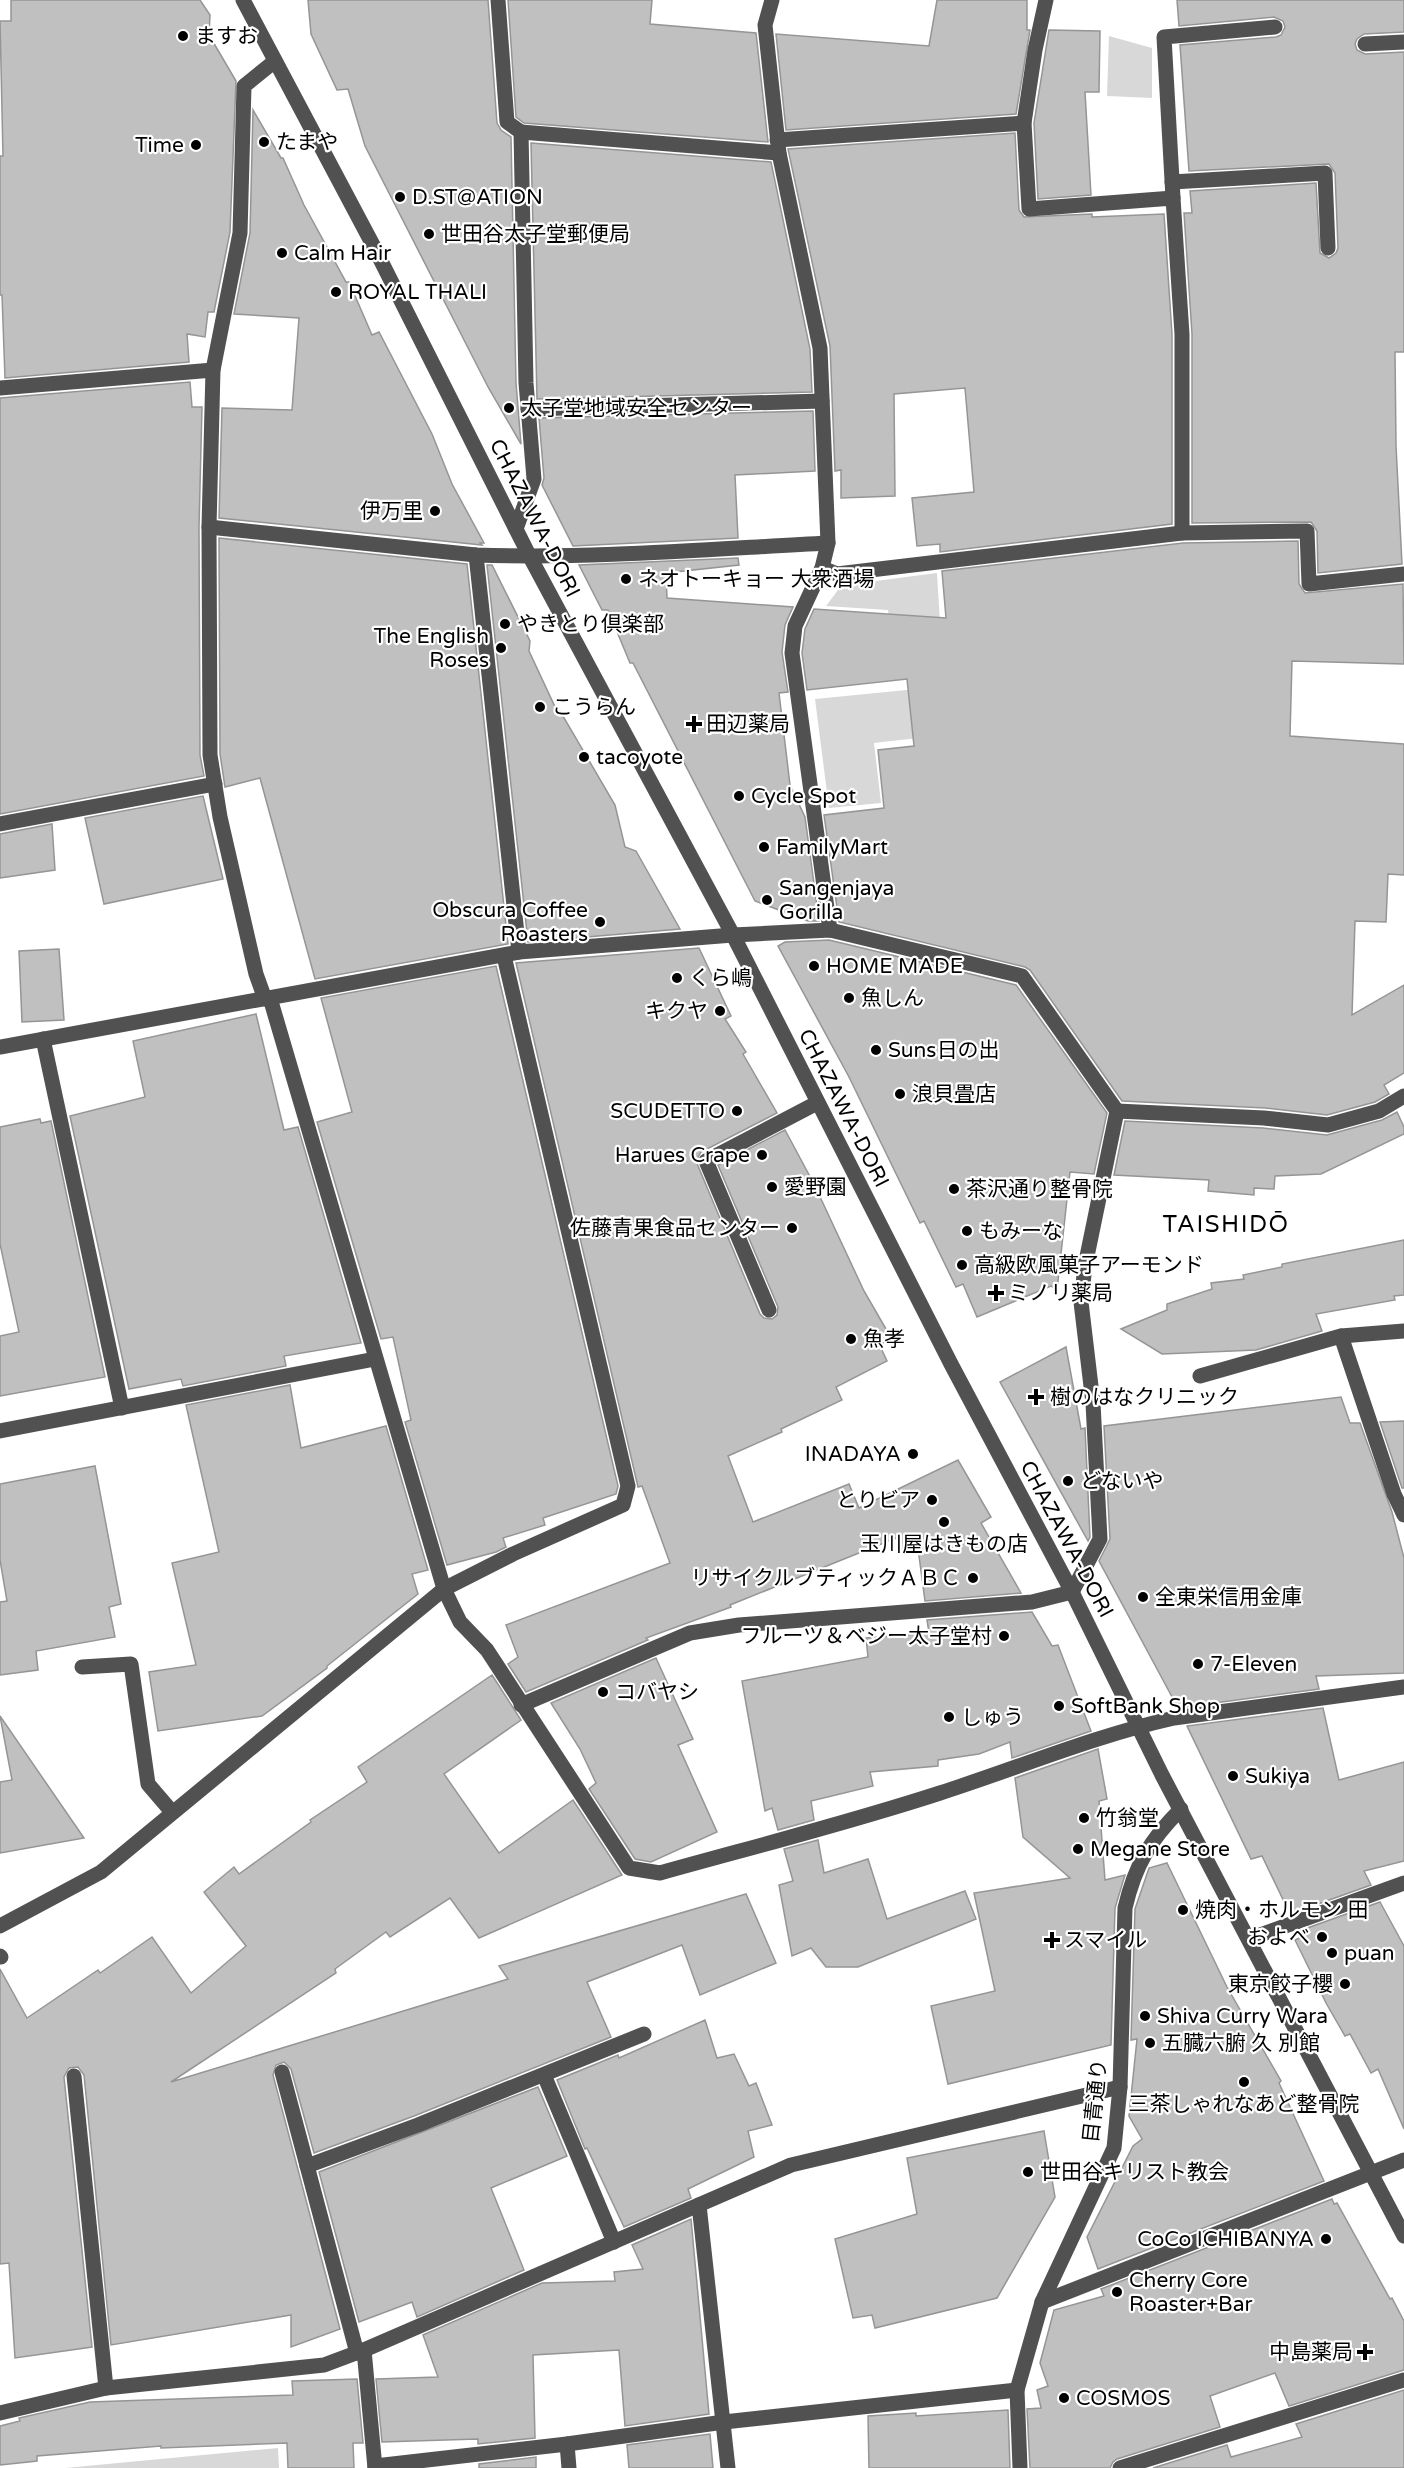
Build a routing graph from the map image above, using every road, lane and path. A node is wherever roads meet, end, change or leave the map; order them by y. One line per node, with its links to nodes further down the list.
1 (243, 0): 8 (street, CHAZAWA-DORI)
2 (498, 0): 10 (street)
3 (772, 0): 11 (street)
4 (1046, 0): 9 (street)
5 (1275, 27): 12 (street)
6 (1404, 42): 7 (street)
7 (1365, 44)
8 (275, 61): 15 (street); 20 (street, CHAZAWA-DORI)
9 (1024, 123): 11 (street); 13 (street)
10 (521, 132): 11 (street); 18 (street)
11 (778, 147): 17 (street)
12 (1172, 182): 13 (street); 14 (street)
13 (1173, 198): 21 (street)
14 (1328, 248)
15 (213, 370): 16 (street); 19 (street)
16 (0, 388)
17 (822, 401): 18 (street); 22 (street)
18 (528, 409): 20 (street)
19 (209, 527): 23 (street); 27 (street)
20 (516, 529): 24 (street, CHAZAWA-DORI)
21 (1182, 533): 25 (street); 26 (street)
22 (828, 543): 24 (street); 25 (street)
23 (476, 555): 24 (street); 31 (street)
24 (530, 557): 30 (street, CHAZAWA-DORI)
25 (822, 568): 29 (street)
26 (1404, 574)
27 (215, 784): 28 (street); 32 (street)
28 (0, 824)
29 (830, 930): 30 (street); 37 (street)
30 (733, 935): 31 (street); 36 (street, CHAZAWA-DORI)
31 (511, 954): 32 (street); 46 (street)
32 (267, 999): 33 (street); 41 (street)
33 (43, 1039): 34 (street); 43 (street)
34 (0, 1047)
35 (1404, 1096): 37 (street)
36 (817, 1103): 38 (street); 47 (street, CHAZAWA-DORI)
37 (1117, 1111): 47 (street)
38 (768, 1310)
39 (1404, 1331): 40 (street)
40 (1341, 1336): 42 (street); 45 (street)
41 (375, 1359): 43 (street); 46 (street)
42 (1200, 1376)
43 (122, 1408): 44 (street)
44 (0, 1431)
45 (1404, 1515)
46 (444, 1589): 50 (street); 53 (street)
47 (1072, 1592): 50 (street); 51 (street, CHAZAWA-DORI)
48 (82, 1667): 53 (street)
49 (1404, 1687): 51 (street)
50 (520, 1705): 51 (street)
51 (1138, 1726): 52 (street, CHAZAWA-DORI)
52 (1181, 1809): 56 (street, CHAZAWA-DORI); 61 (street, 目青通り)
53 (172, 1812): 55 (street)
54 (1404, 1883): 56 (street)
55 (0, 1926)
56 (1250, 1939): 64 (street, CHAZAWA-DORI)
57 (644, 2034): 59 (street)
58 (282, 2072): 63 (street)
59 (544, 2075): 63 (street); 67 (street)
60 (74, 2076): 71 (street)
61 (1120, 2087): 65 (street); 68 (street, 目青通り)
62 (1404, 2160): 64 (street)
63 (307, 2166): 69 (street)
64 (1372, 2173): 66 (street, CHAZAWA-DORI); 68 (street)
65 (699, 2205): 67 (street); 74 (street)
66 (1404, 2236)
67 (614, 2242): 69 (street)
68 (1042, 2302): 72 (street, 目青通り)
69 (361, 2351): 71 (street); 76 (street)
70 (1404, 2380): 80 (street)
71 (106, 2388): 73 (street)
72 (1017, 2390): 74 (street); 79 (street, 目青通り)
73 (0, 2413)
74 (724, 2422): 75 (street); 78 (street)
75 (567, 2444): 76 (street); 77 (street)
76 (375, 2467)
77 (569, 2468)
78 (728, 2468)
79 (1020, 2468)
80 (1120, 2468)

